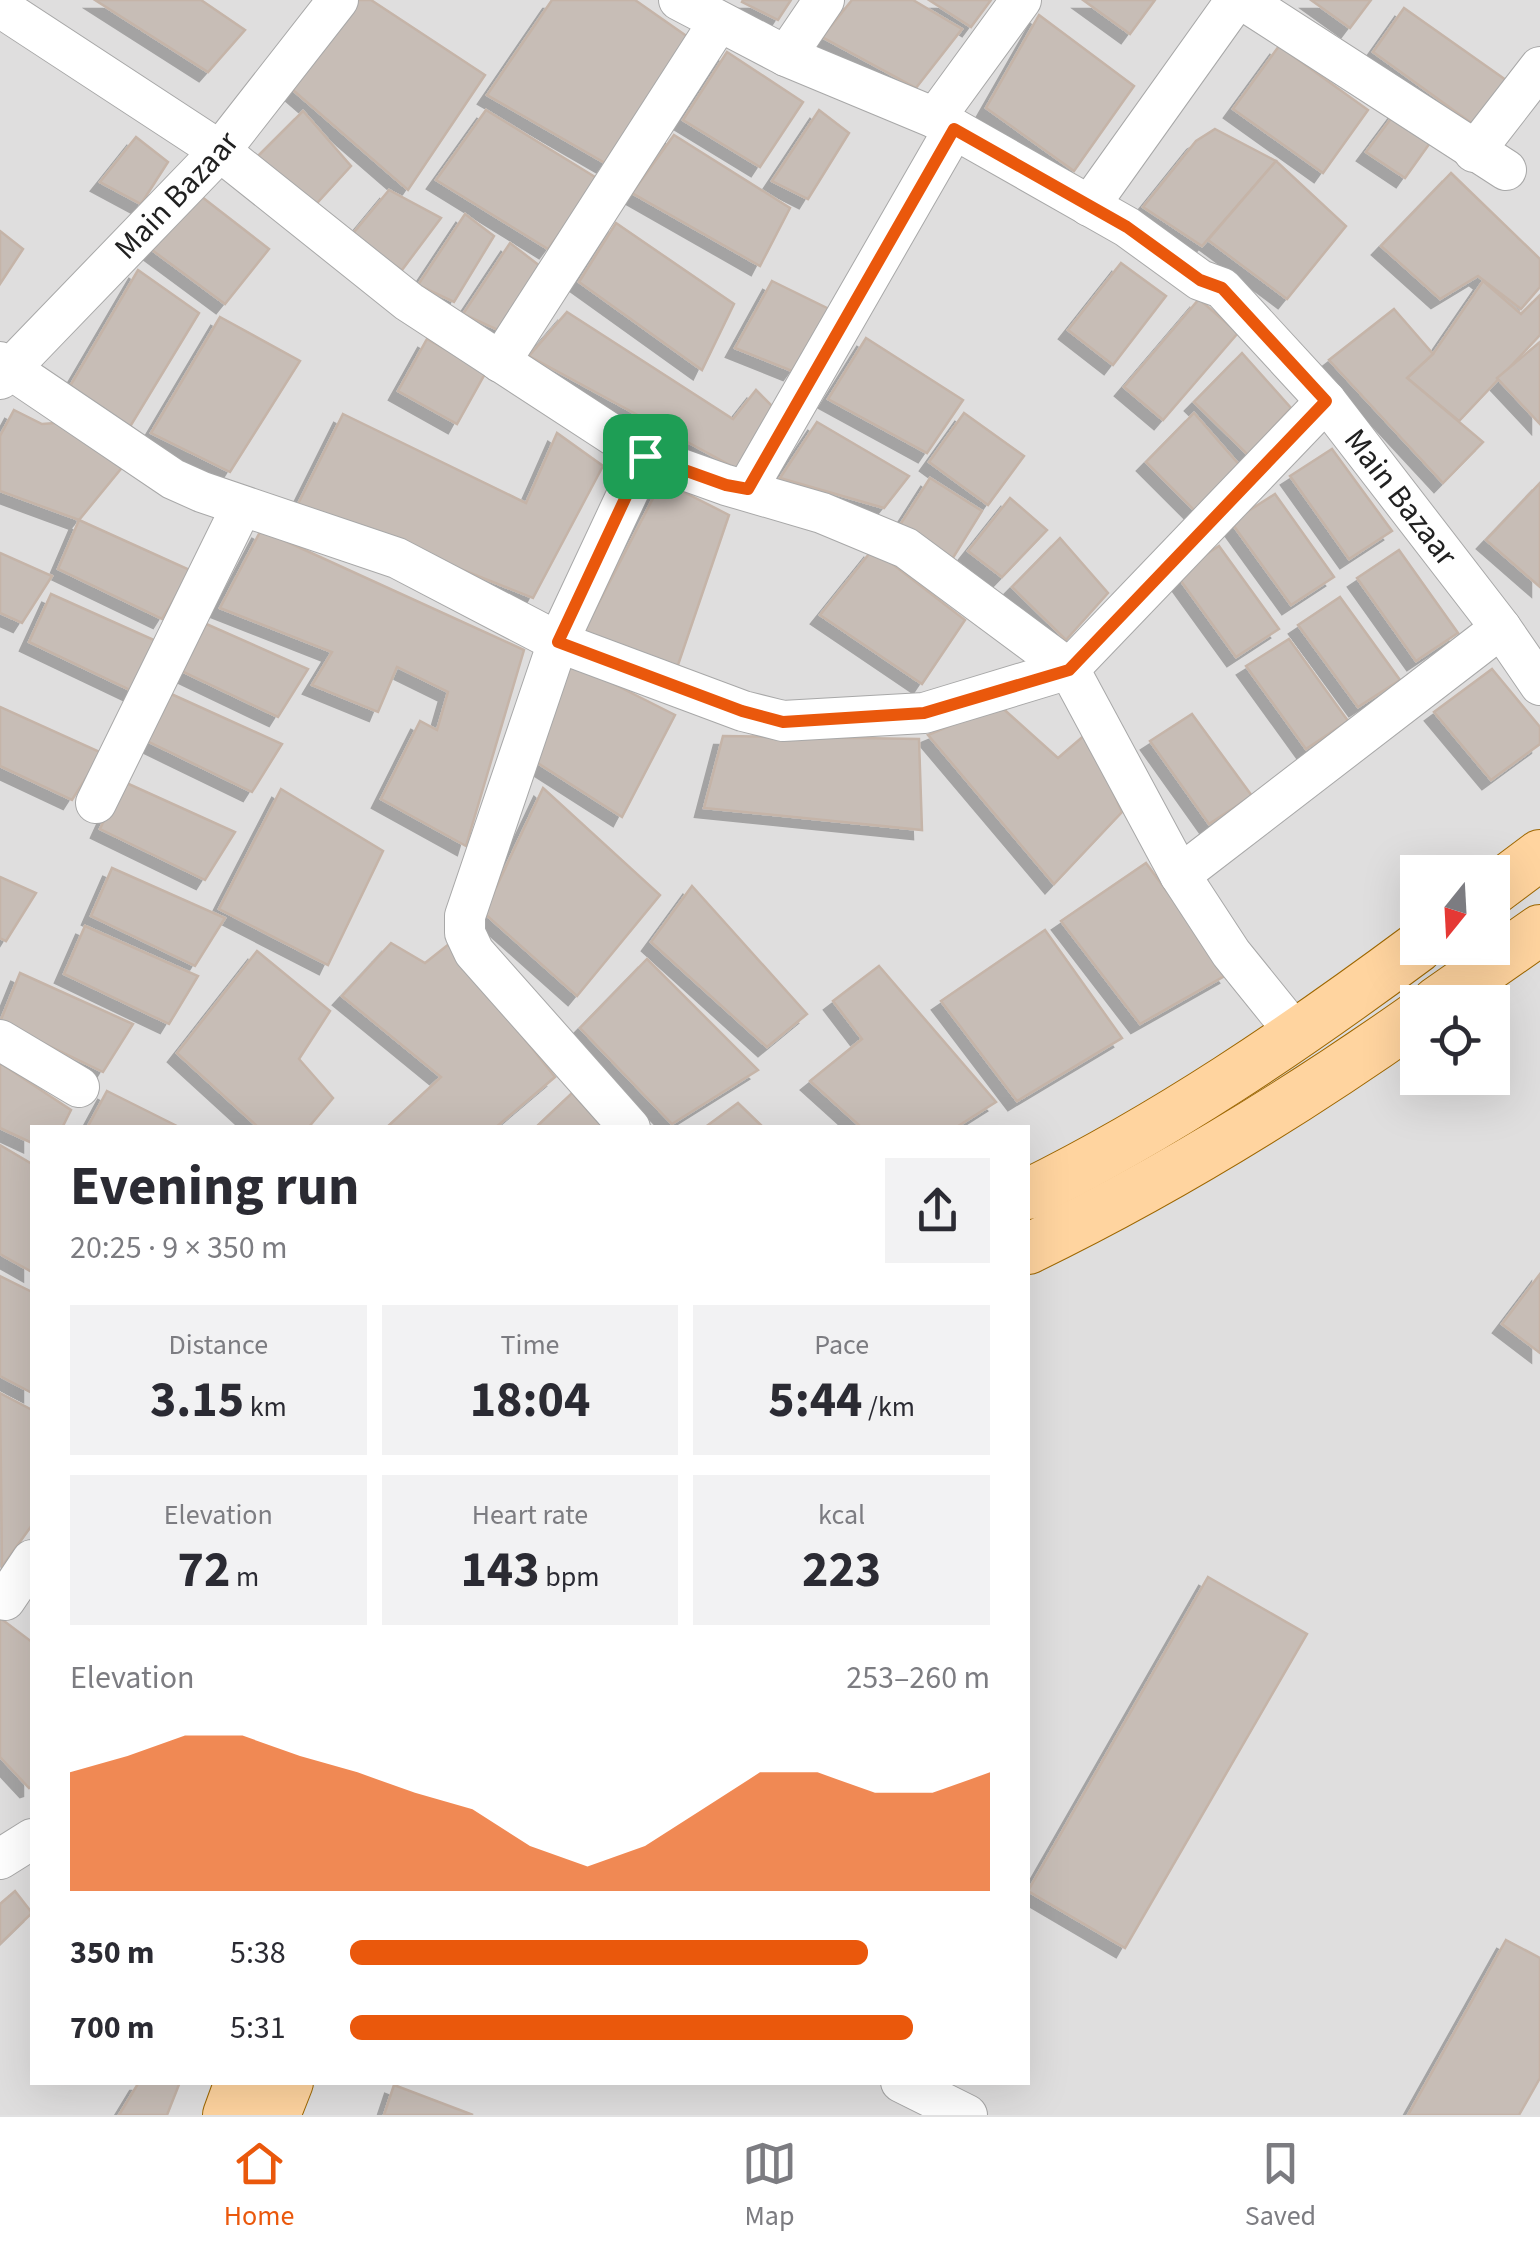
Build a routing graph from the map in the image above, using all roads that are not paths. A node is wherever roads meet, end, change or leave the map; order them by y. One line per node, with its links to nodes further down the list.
1 (338, 0): 11 (street, Main Bazaar)
2 (678, 0): 7 (street, Main Bazaar)
3 (824, 0): 8 (street)
4 (1020, 0): 10 (street)
5 (1240, 0): 9 (street); 12 (street)
6 (0, 7): 11 (street)
7 (718, 23): 8 (street, Main Bazaar); 13 (street)
8 (786, 56): 10 (street, Main Bazaar)
9 (1540, 67)
10 (944, 124): 12 (street, Main Bazaar); 17 (street)
11 (220, 151): 13 (street); 14 (street, Main Bazaar)
12 (1089, 206): 15 (street, Main Bazaar)
13 (500, 362): 16 (street)
14 (3, 369): 18 (street)
15 (1326, 401): 19 (street, Main Bazaar); 21 (street)
16 (645, 456): 17 (street); 20 (street)
17 (748, 489): 21 (street)
18 (242, 506): 20 (street); 23 (street)
19 (1501, 628): 22 (street, Main Bazaar); 25 (street)
20 (558, 642): 21 (street); 34 (street)
21 (1069, 670): 25 (street)
22 (1540, 684)
23 (96, 803)
24 (1540, 856): 26 (main road)
25 (1180, 875): 31 (street)
26 (1510, 878)
27 (1540, 930): 29 (main road)
28 (1400, 960): 31 (main road)
29 (1461, 985)
30 (1400, 1029): 36 (main road)
31 (1298, 1036): 35 (main road)
32 (0, 1040): 33 (street)
33 (79, 1087)
34 (627, 1125)
35 (1030, 1193)
36 (1030, 1248)
37 (30, 1564): 38 (street)
38 (12, 1605)
39 (30, 1840): 40 (street)
40 (0, 1859)
41 (239, 2085): 44 (main road)
42 (287, 2085): 45 (main road)
43 (904, 2095): 46 (street)
44 (228, 2115)
45 (275, 2115)
46 (967, 2115)

